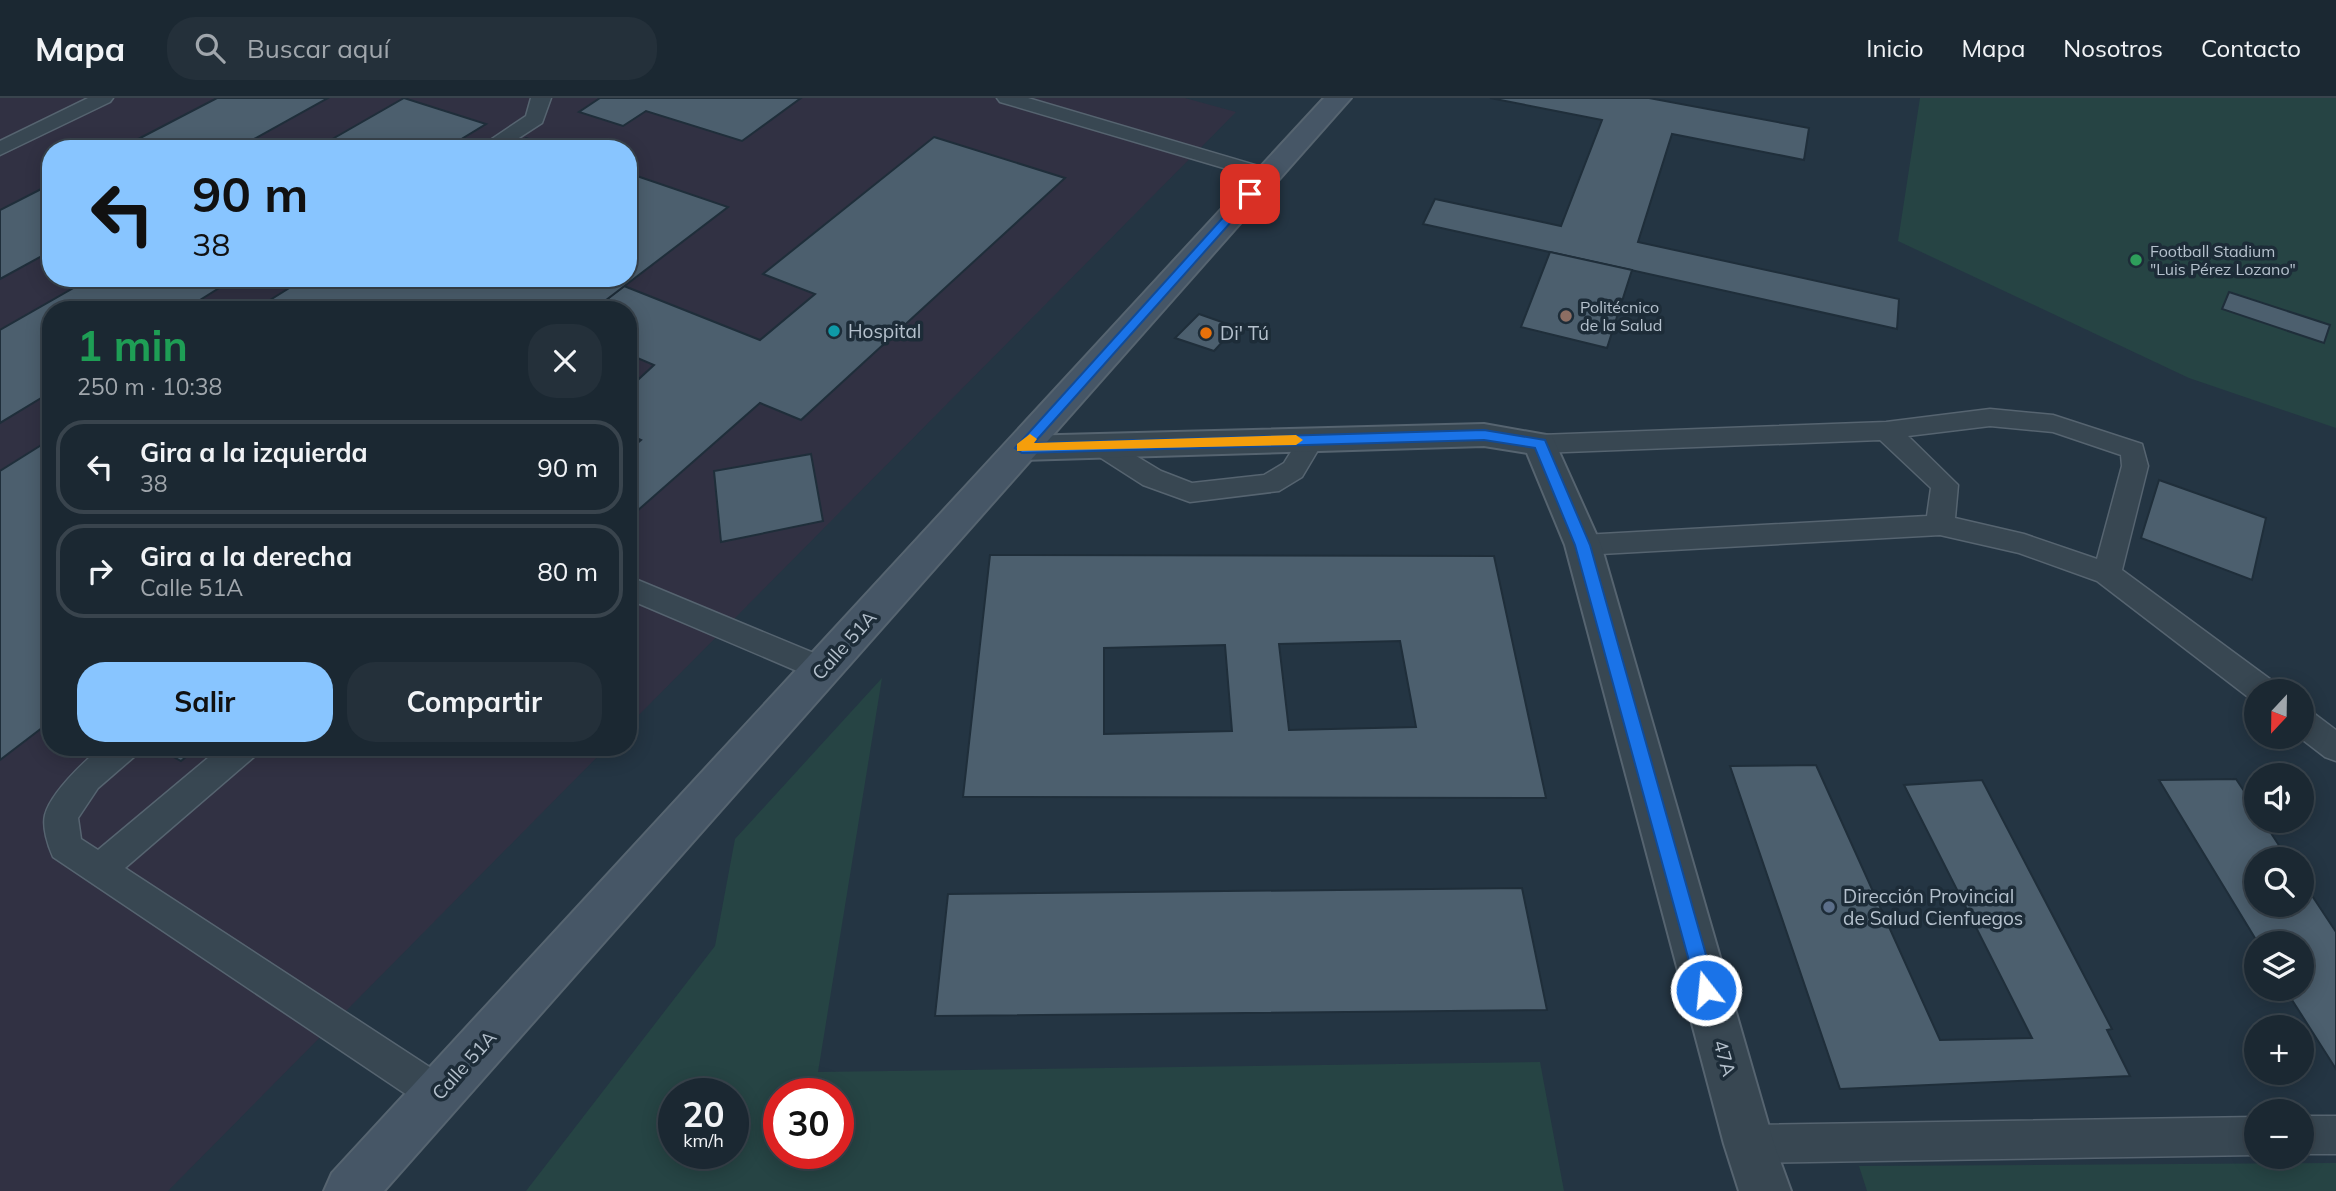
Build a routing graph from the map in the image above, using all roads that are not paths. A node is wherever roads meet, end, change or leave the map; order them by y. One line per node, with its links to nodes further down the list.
1 (103, 98): 6 (lane)
2 (541, 98): 5 (lane)
3 (1007, 98): 7 (lane)
4 (1338, 98): 7 (main road, Calle 51A)
5 (501, 140)
6 (0, 149)
7 (1268, 175): 12 (main road, Calle 51A)
8 (1886, 431): 10 (lane); 13 (lane); 15 (lane)
9 (1311, 440): 10 (street); 11 (street); 11 (lane)
10 (1541, 444): 14 (street, 47A)
11 (1099, 445): 12 (street)
12 (1022, 448): 17 (main road, Calle 51A)
13 (1940, 525): 14 (lane); 15 (lane)
14 (1583, 545): 28 (street, 47A)
15 (2106, 574): 18 (lane)
16 (637, 591): 17 (lane)
17 (822, 669): 24 (main road, Calle 51A)
18 (2247, 679)
19 (2314, 731): 20 (lane)
20 (2336, 748)
21 (113, 756): 23 (lane)
22 (233, 756): 23 (lane)
23 (100, 869): 24 (lane)
24 (438, 1094): 29 (main road, Calle 51A)
25 (2336, 1135): 27 (lane)
26 (2244, 1136): 28 (lane)
27 (2314, 1136)
28 (1749, 1144): 30 (street, 47A)
29 (350, 1191)
30 (1765, 1191)

